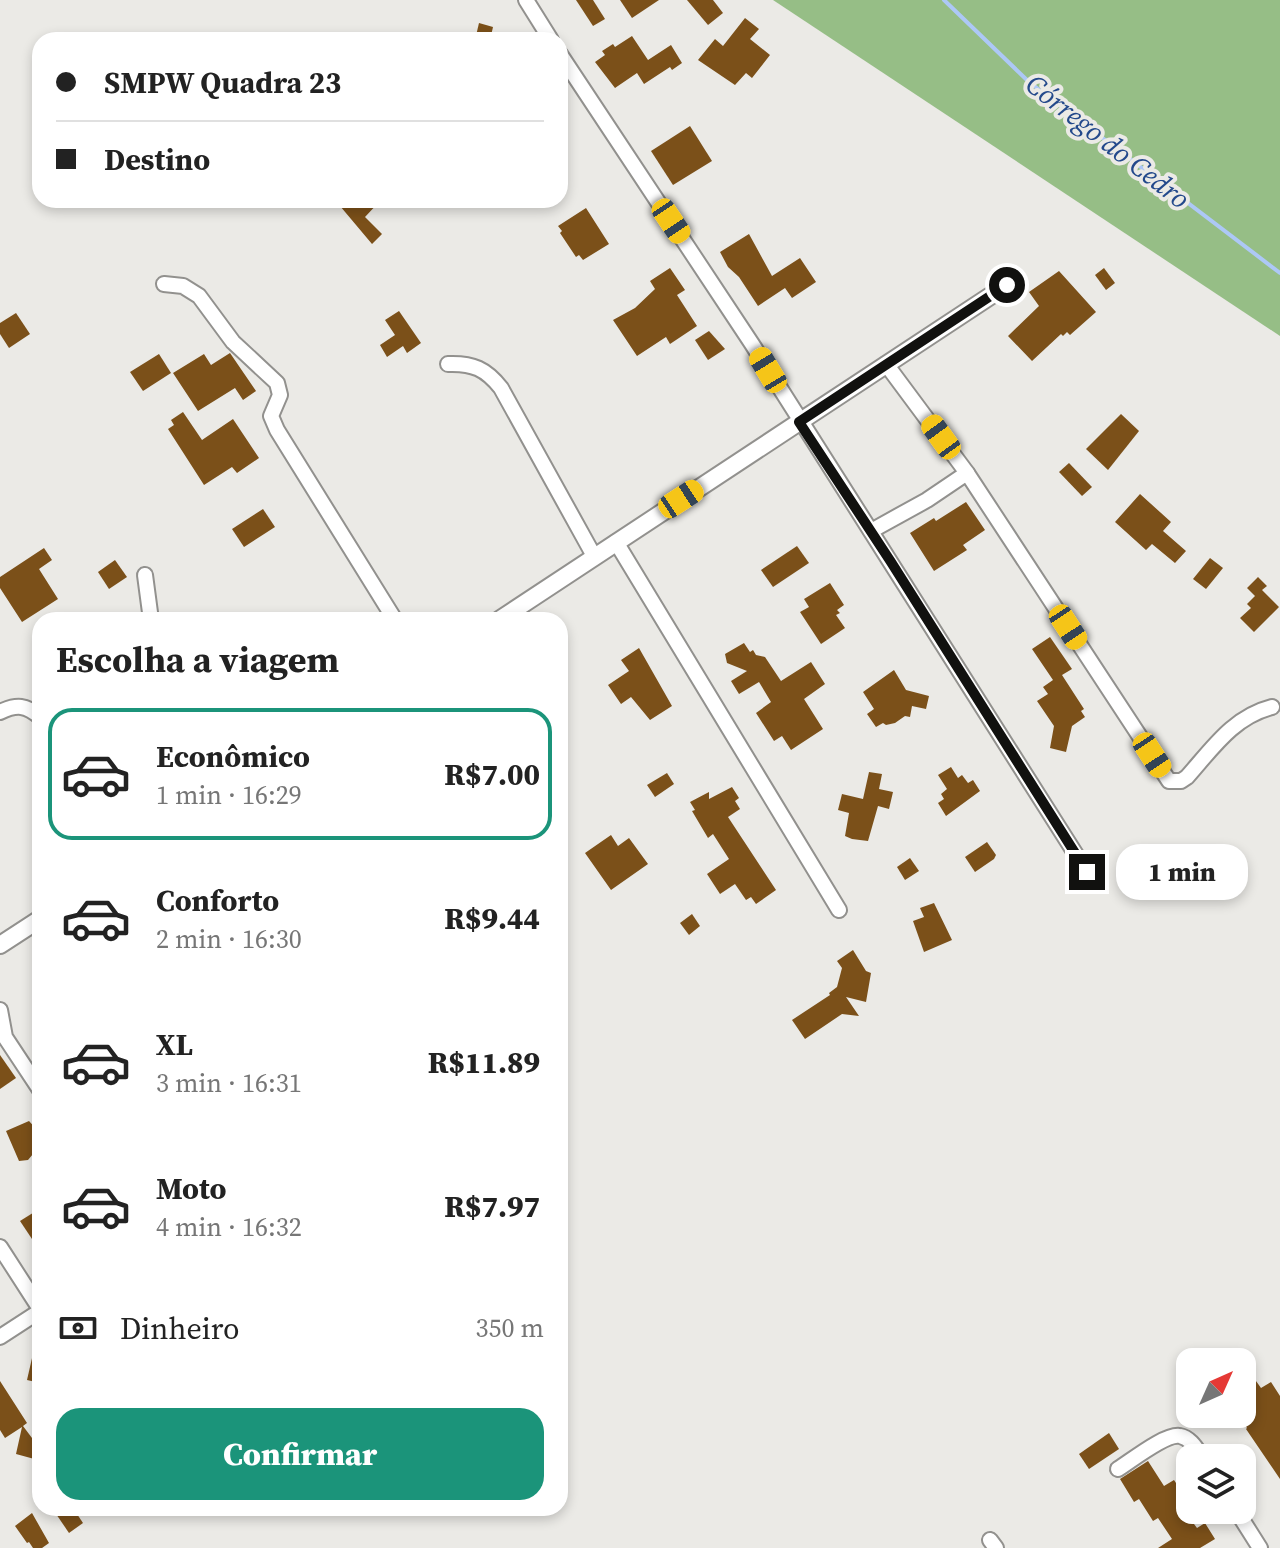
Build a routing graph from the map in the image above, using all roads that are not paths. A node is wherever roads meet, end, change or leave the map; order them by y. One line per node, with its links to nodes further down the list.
1 (526, 0): 2 (street)
2 (546, 32)
3 (568, 66): 8 (street)
4 (164, 284): 15 (street)
5 (1007, 285): 7 (street)
6 (448, 364): 12 (street)
7 (886, 364): 8 (street); 9 (street)
8 (799, 422): 10 (street); 11 (street)
9 (967, 473): 10 (street); 17 (street)
10 (871, 531): 20 (street)
11 (616, 542): 12 (street); 21 (street)
12 (594, 556): 16 (street)
13 (145, 575): 14 (street)
14 (150, 612)
15 (390, 612)
16 (511, 612)
17 (1272, 707)
18 (0, 712): 19 (street)
19 (32, 712)
20 (1087, 872)
21 (839, 910)
22 (32, 924): 23 (street)
23 (0, 945)
24 (0, 1010): 25 (street)
25 (32, 1078)
26 (0, 1247): 27 (street)
27 (32, 1297)
28 (32, 1315): 29 (street)
29 (0, 1337)
30 (1192, 1444): 31 (street)
31 (1118, 1469)
32 (1245, 1524): 33 (street)
33 (1260, 1548)

